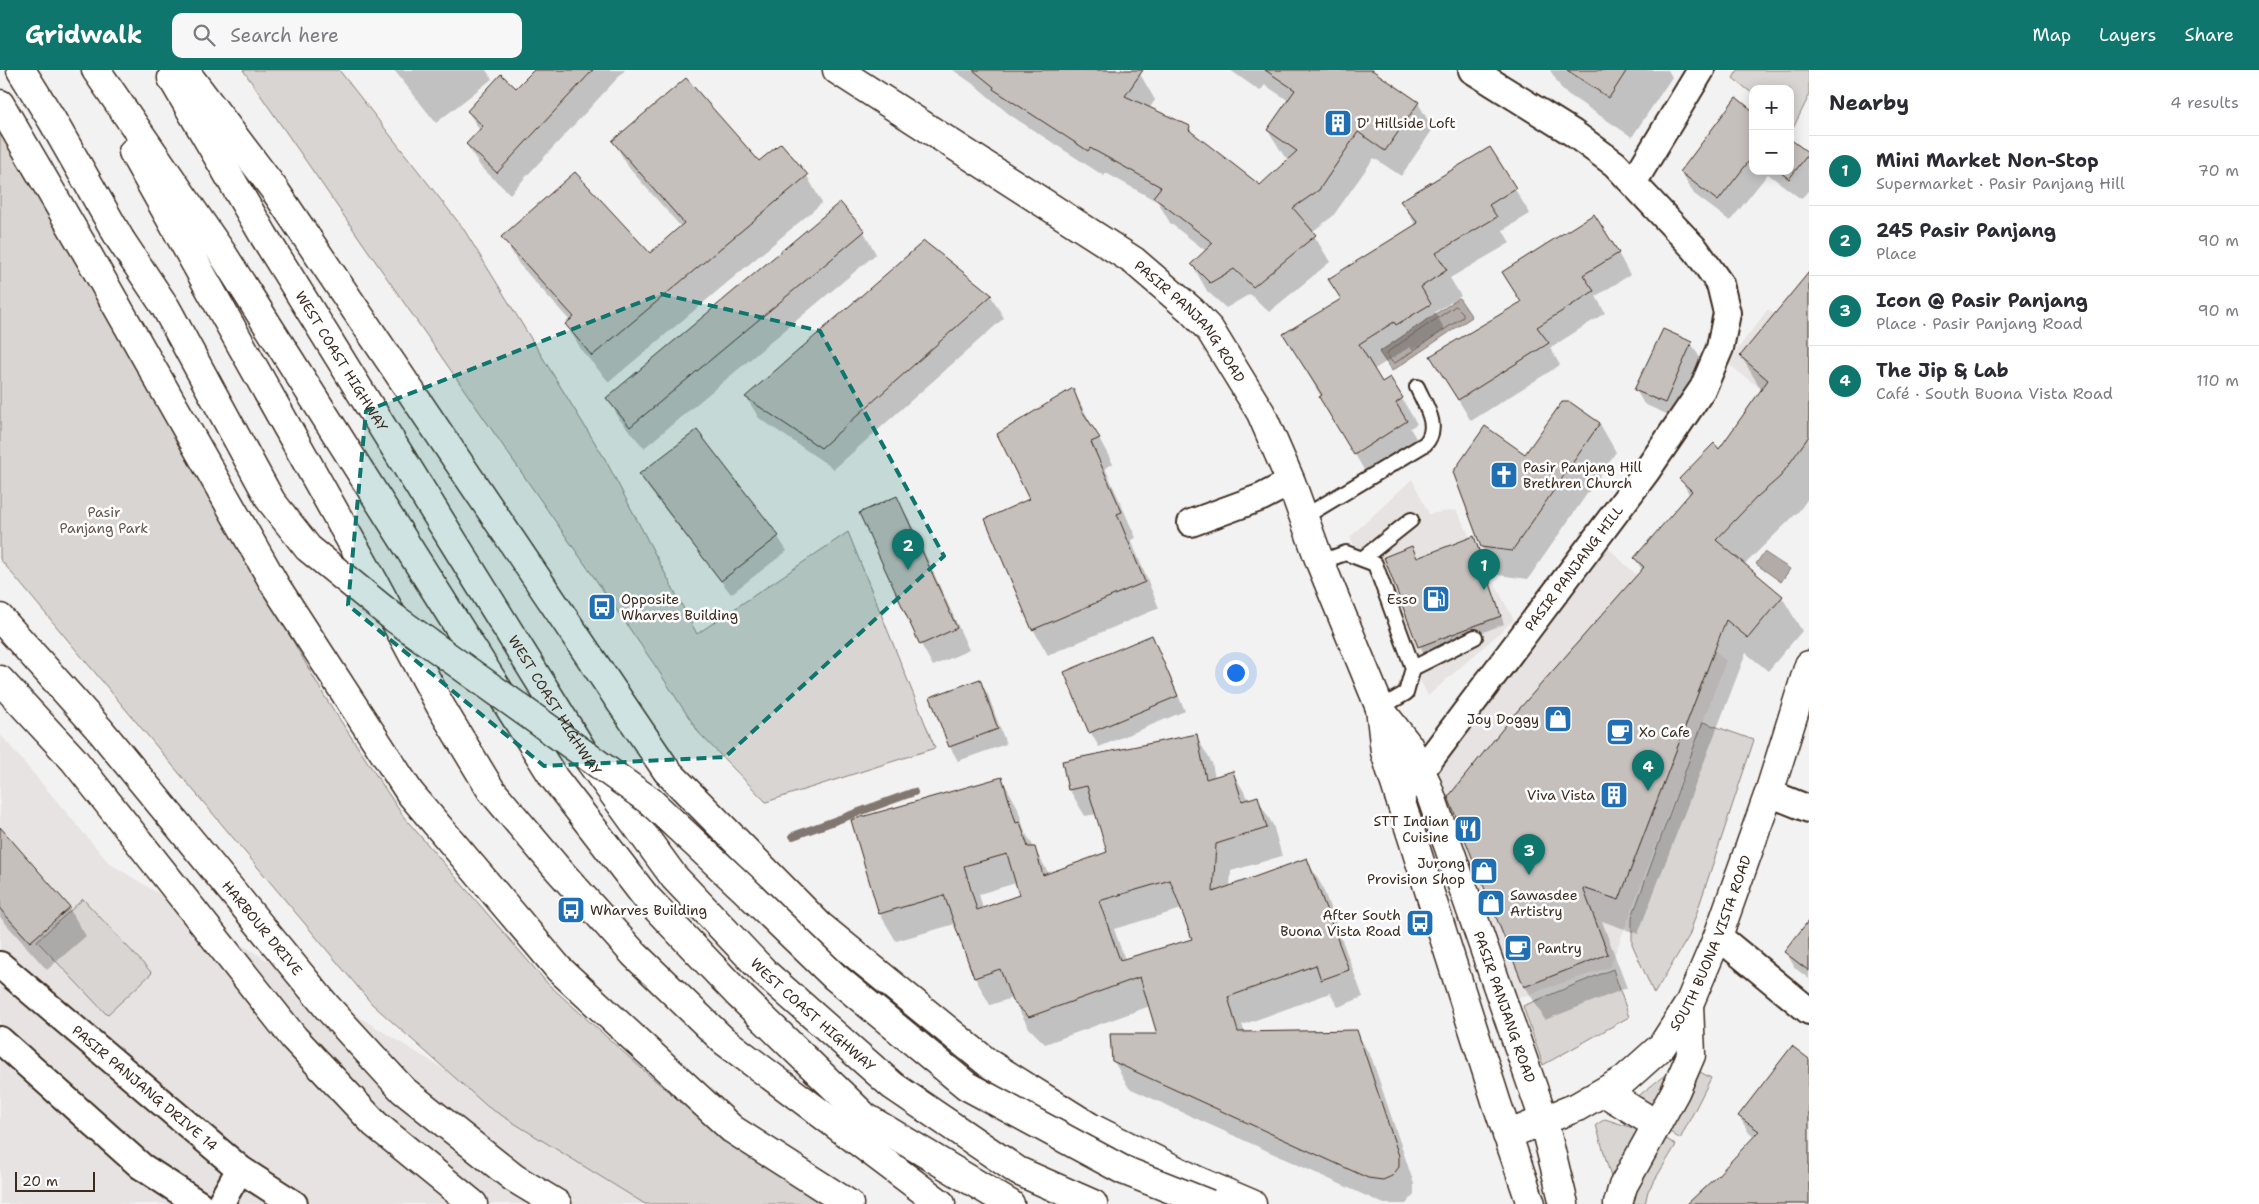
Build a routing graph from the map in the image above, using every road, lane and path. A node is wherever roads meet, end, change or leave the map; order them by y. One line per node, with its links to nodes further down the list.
1 (21, 70): 47 (main road, bridge)
2 (87, 70): 44 (main road)
3 (96, 70): 45 (main road, bridge)
4 (167, 70): 46 (main road, WEST COAST HIGHWAY, bridge)
5 (184, 70): 48 (main road)
6 (837, 70): 12 (main road, PASIR PANJANG ROAD)
7 (1472, 70): 10 (street, PASIR PANJANG HILL)
8 (1701, 70): 10 (street)
9 (0, 104): 43 (main road)
10 (1632, 180): 24 (street, PASIR PANJANG HILL)
11 (1417, 387): 13 (lane)
12 (1291, 482): 13 (main road, PASIR PANJANG ROAD); 15 (street)
13 (1304, 518): 17 (main road, PASIR PANJANG ROAD)
14 (1410, 520): 16 (lane)
15 (1190, 523)
16 (1362, 559): 17 (lane); 21 (lane)
17 (1320, 562): 23 (main road, PASIR PANJANG ROAD)
18 (0, 618): 42 (main road, HARBOUR DRIVE)
19 (1476, 637): 21 (lane)
20 (1809, 665): 25 (main road, SOUTH BUONA VISTA ROAD)
21 (1413, 668): 23 (lane)
22 (0, 680): 41 (main road)
23 (1380, 708): 24 (main road, PASIR PANJANG ROAD); 26 (main road, PASIR PANJANG ROAD)
24 (1422, 770): 26 (street, PASIR PANJANG HILL); 34 (main road, PASIR PANJANG ROAD)
25 (1769, 794): 27 (street); 28 (main road, SOUTH BUONA VISTA ROAD)
26 (1399, 797): 36 (main road, PASIR PANJANG ROAD)
27 (1809, 810)
28 (1718, 936): 30 (main road, SOUTH BUONA VISTA ROAD); 31 (street)
29 (0, 965): 37 (street, PASIR PANJANG DRIVE 14)
30 (1689, 1004): 33 (main road, SOUTH BUONA VISTA ROAD); 35 (main road)
31 (1809, 1012)
32 (0, 1040): 38 (street)
33 (1604, 1092): 34 (main road, SOUTH BUONA VISTA ROAD); 35 (main road)
34 (1544, 1121): 36 (main road, SOUTH BUONA VISTA ROAD); 50 (main road, PASIR PANJANG ROAD)
35 (1656, 1125): 51 (main road)
36 (1507, 1134): 49 (main road, PASIR PANJANG ROAD)
37 (240, 1169): 39 (street); 40 (street, PASIR PANJANG DRIVE 14)
38 (199, 1204)
39 (220, 1204)
40 (294, 1204)
41 (473, 1204)
42 (557, 1204)
43 (849, 1204)
44 (941, 1204)
45 (1010, 1204)
46 (1093, 1204)
47 (1209, 1204)
48 (1252, 1204)
49 (1531, 1204)
50 (1564, 1204)
51 (1618, 1204)

